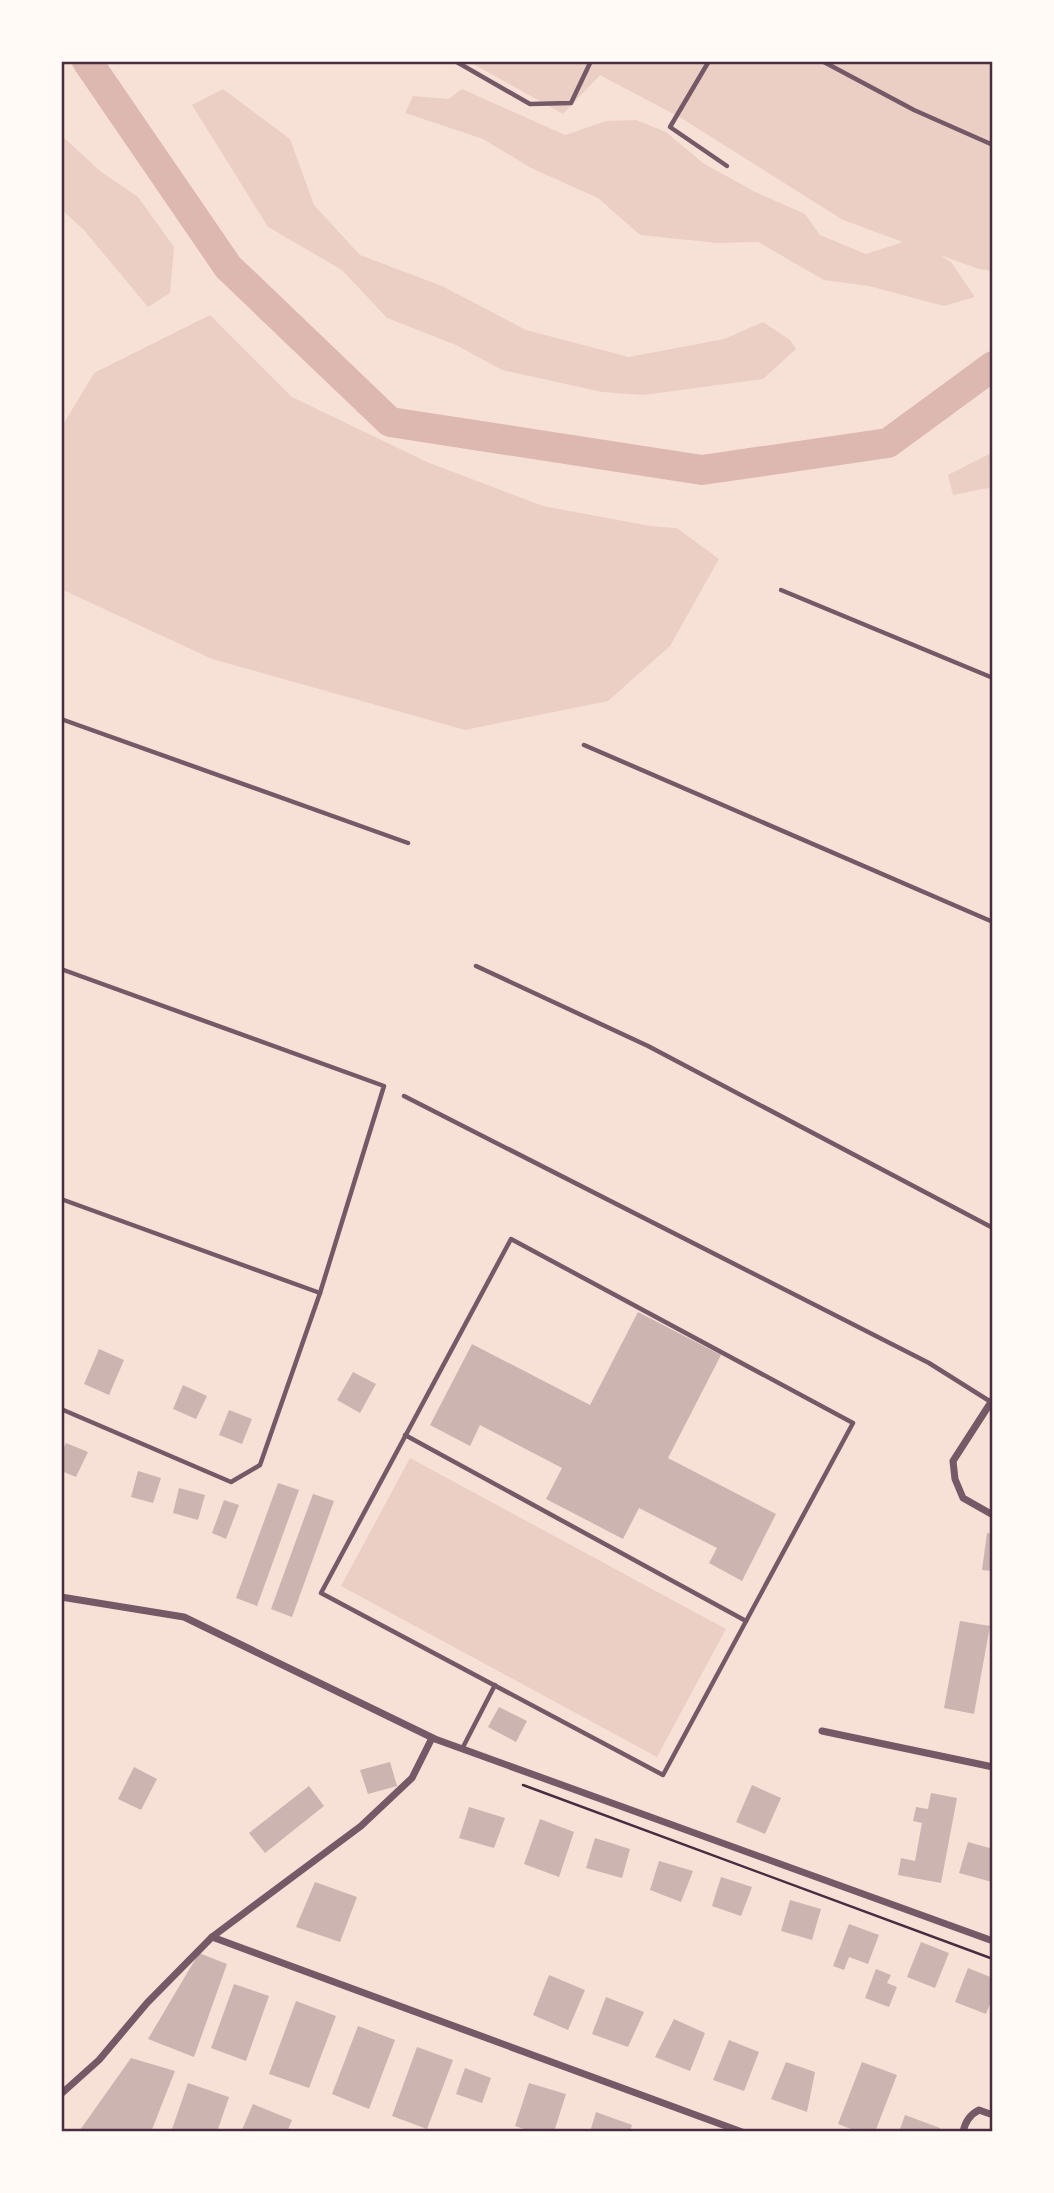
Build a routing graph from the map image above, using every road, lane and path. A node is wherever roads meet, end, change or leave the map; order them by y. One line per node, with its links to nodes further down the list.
1 (455, 61): 2 (lane)
2 (591, 61)
3 (709, 61): 6 (lane)
4 (822, 61): 5 (lane)
5 (993, 145)
6 (727, 166)
7 (781, 590): 8 (lane)
8 (993, 678)
9 (61, 719): 11 (lane)
10 (584, 745): 12 (lane)
11 (408, 843)
12 (993, 922)
13 (476, 966): 17 (lane)
14 (61, 969): 18 (lane)
15 (404, 1096): 19 (lane)
16 (61, 1199): 18 (lane)
17 (993, 1228)
18 (320, 1293): 20 (lane)
19 (992, 1400): 22 (street)
20 (61, 1409)
21 (405, 1435): 24 (lane); 24 (lane); 25 (lane)
22 (993, 1515)
23 (61, 1597): 27 (street)
24 (746, 1621): 25 (lane)
25 (495, 1685): 28 (lane)
26 (822, 1731): 29 (street)
27 (432, 1738): 28 (street); 31 (street)
28 (462, 1749): 32 (street)
29 (993, 1766)
30 (517, 1783): 33 (path)
31 (212, 1937): 34 (street); 36 (street)
32 (993, 1941)
33 (993, 1959)
34 (61, 2094)
35 (993, 2115): 38 (street)
36 (726, 2129): 37 (street)
37 (742, 2132)
38 (962, 2132)

